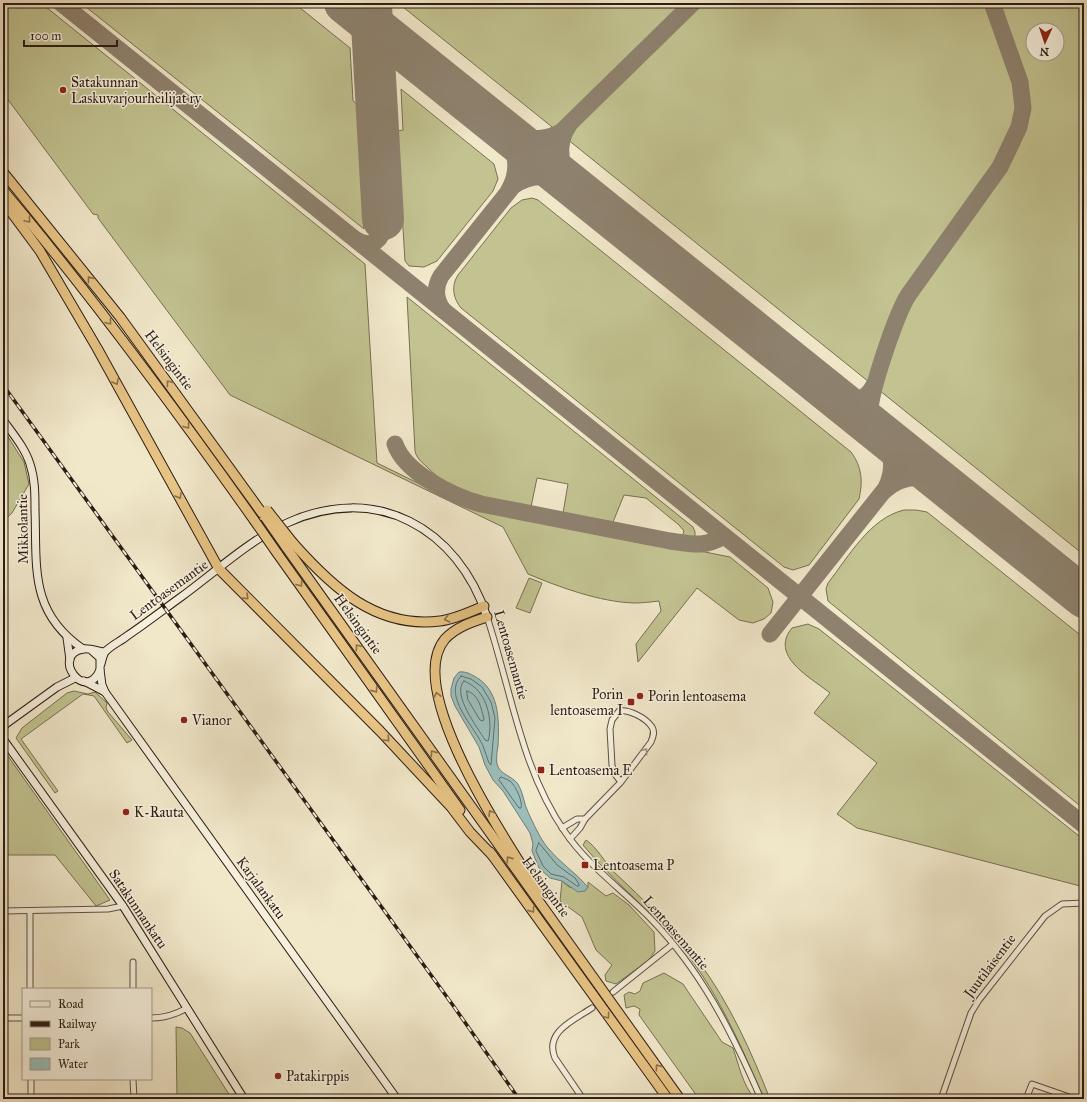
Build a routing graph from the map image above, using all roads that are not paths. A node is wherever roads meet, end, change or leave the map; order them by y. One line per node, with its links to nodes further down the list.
1 (3, 172): 5 (highway, Helsingintie, one-way to 1, bridge)
2 (3, 190): 26 (highway, Helsingintie, one-way to 26, bridge)
3 (3, 201): 6 (highway, one-way to 6)
4 (3, 420): 9 (main road, Mikkolantie)
5 (290, 545): 7 (highway, one-way to 5); 32 (highway, Helsingintie, one-way to 5)
6 (219, 570): 7 (main road, Lentoasemantie); 12 (main road, Lentoasemantie); 26 (highway, one-way to 26)
7 (484, 606): 8 (main road, Lentoasemantie)
8 (487, 618): 24 (street, Lentoasemantie); 32 (highway, one-way to 8)
9 (67, 638): 10 (main road); 13 (main road)
10 (82, 649): 11 (main road); 13 (main road)
11 (91, 650): 12 (main road); 14 (main road)
12 (104, 652): 14 (main road)
13 (70, 660): 15 (main road)
14 (101, 667): 17 (main road); 19 (main road, Karjalankatu)
15 (70, 670): 16 (main road); 18 (main road)
16 (75, 678): 17 (main road); 18 (main road)
17 (84, 681): 19 (main road, Karjalankatu)
18 (57, 687): 20 (main road)
19 (105, 692): 47 (main road, Karjalankatu)
20 (3, 726)
21 (3, 739): 28 (main road, Satakunnankatu)
22 (621, 782): 22 (street, one-way to 22); 23 (street)
23 (585, 819): 24 (street); 25 (street)
24 (562, 828): 25 (street, Lentoasemantie)
25 (570, 839): 31 (street, Lentoasemantie)
26 (493, 856): 49 (highway, Helsingintie, one-way to 49)
27 (1084, 903): 52 (street, Juutilaisentie)
28 (123, 906): 30 (street); 37 (main road, Satakunnankatu)
29 (3, 911): 30 (street)
30 (30, 911): 34 (street)
31 (673, 944): 36 (street); 51 (street, Lentoasemantie)
32 (577, 954): 50 (highway, Helsingintie, one-way to 32)
33 (133, 962): 35 (street)
34 (30, 988)
35 (133, 988)
36 (613, 992)
37 (187, 1008): 41 (street); 46 (main road, Satakunnankatu)
38 (592, 1008): 48 (street)
39 (3, 1018): 40 (street)
40 (22, 1018)
41 (152, 1018)
42 (31, 1080): 44 (street)
43 (133, 1080): 45 (street)
44 (31, 1099)
45 (134, 1099)
46 (244, 1099)
47 (397, 1099)
48 (583, 1099)
49 (668, 1099)
50 (680, 1099)
51 (760, 1099)
52 (941, 1099)
53 (1026, 1099): 54 (street)
54 (1075, 1099)

